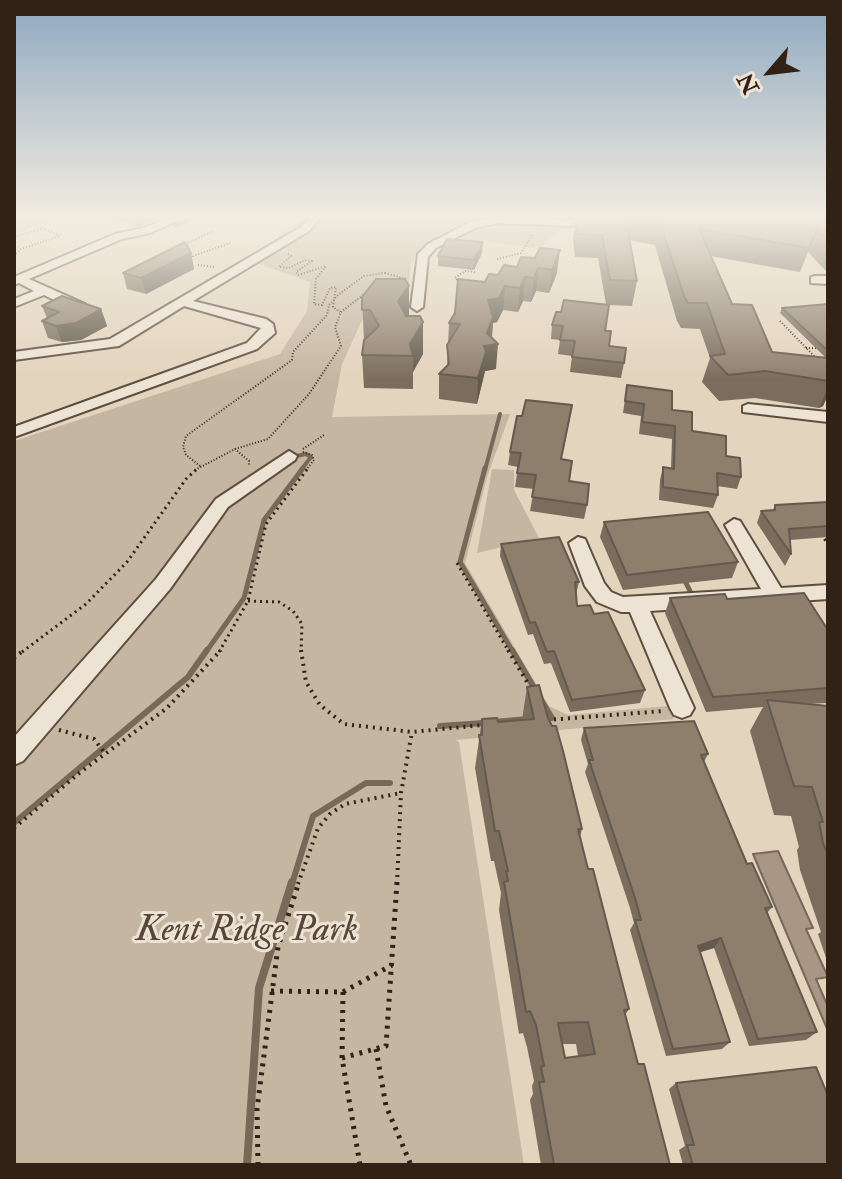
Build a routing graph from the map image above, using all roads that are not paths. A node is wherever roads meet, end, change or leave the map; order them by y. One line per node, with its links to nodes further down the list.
1 (39, 270): 4 (street)
2 (237, 270): 6 (street)
3 (420, 270): 9 (street)
4 (16, 280): 5 (street)
5 (44, 291): 7 (street); 8 (street)
6 (182, 302): 10 (street); 13 (street)
7 (14, 303)
8 (80, 307)
9 (417, 307)
10 (14, 356)
11 (748, 409): 12 (street)
12 (828, 417)
13 (14, 432)
14 (296, 453): 21 (street)
15 (734, 525): 18 (street)
16 (578, 543): 19 (street)
17 (828, 592): 18 (street)
18 (775, 595): 19 (street)
19 (637, 604): 20 (street)
20 (682, 708)
21 (14, 754)

